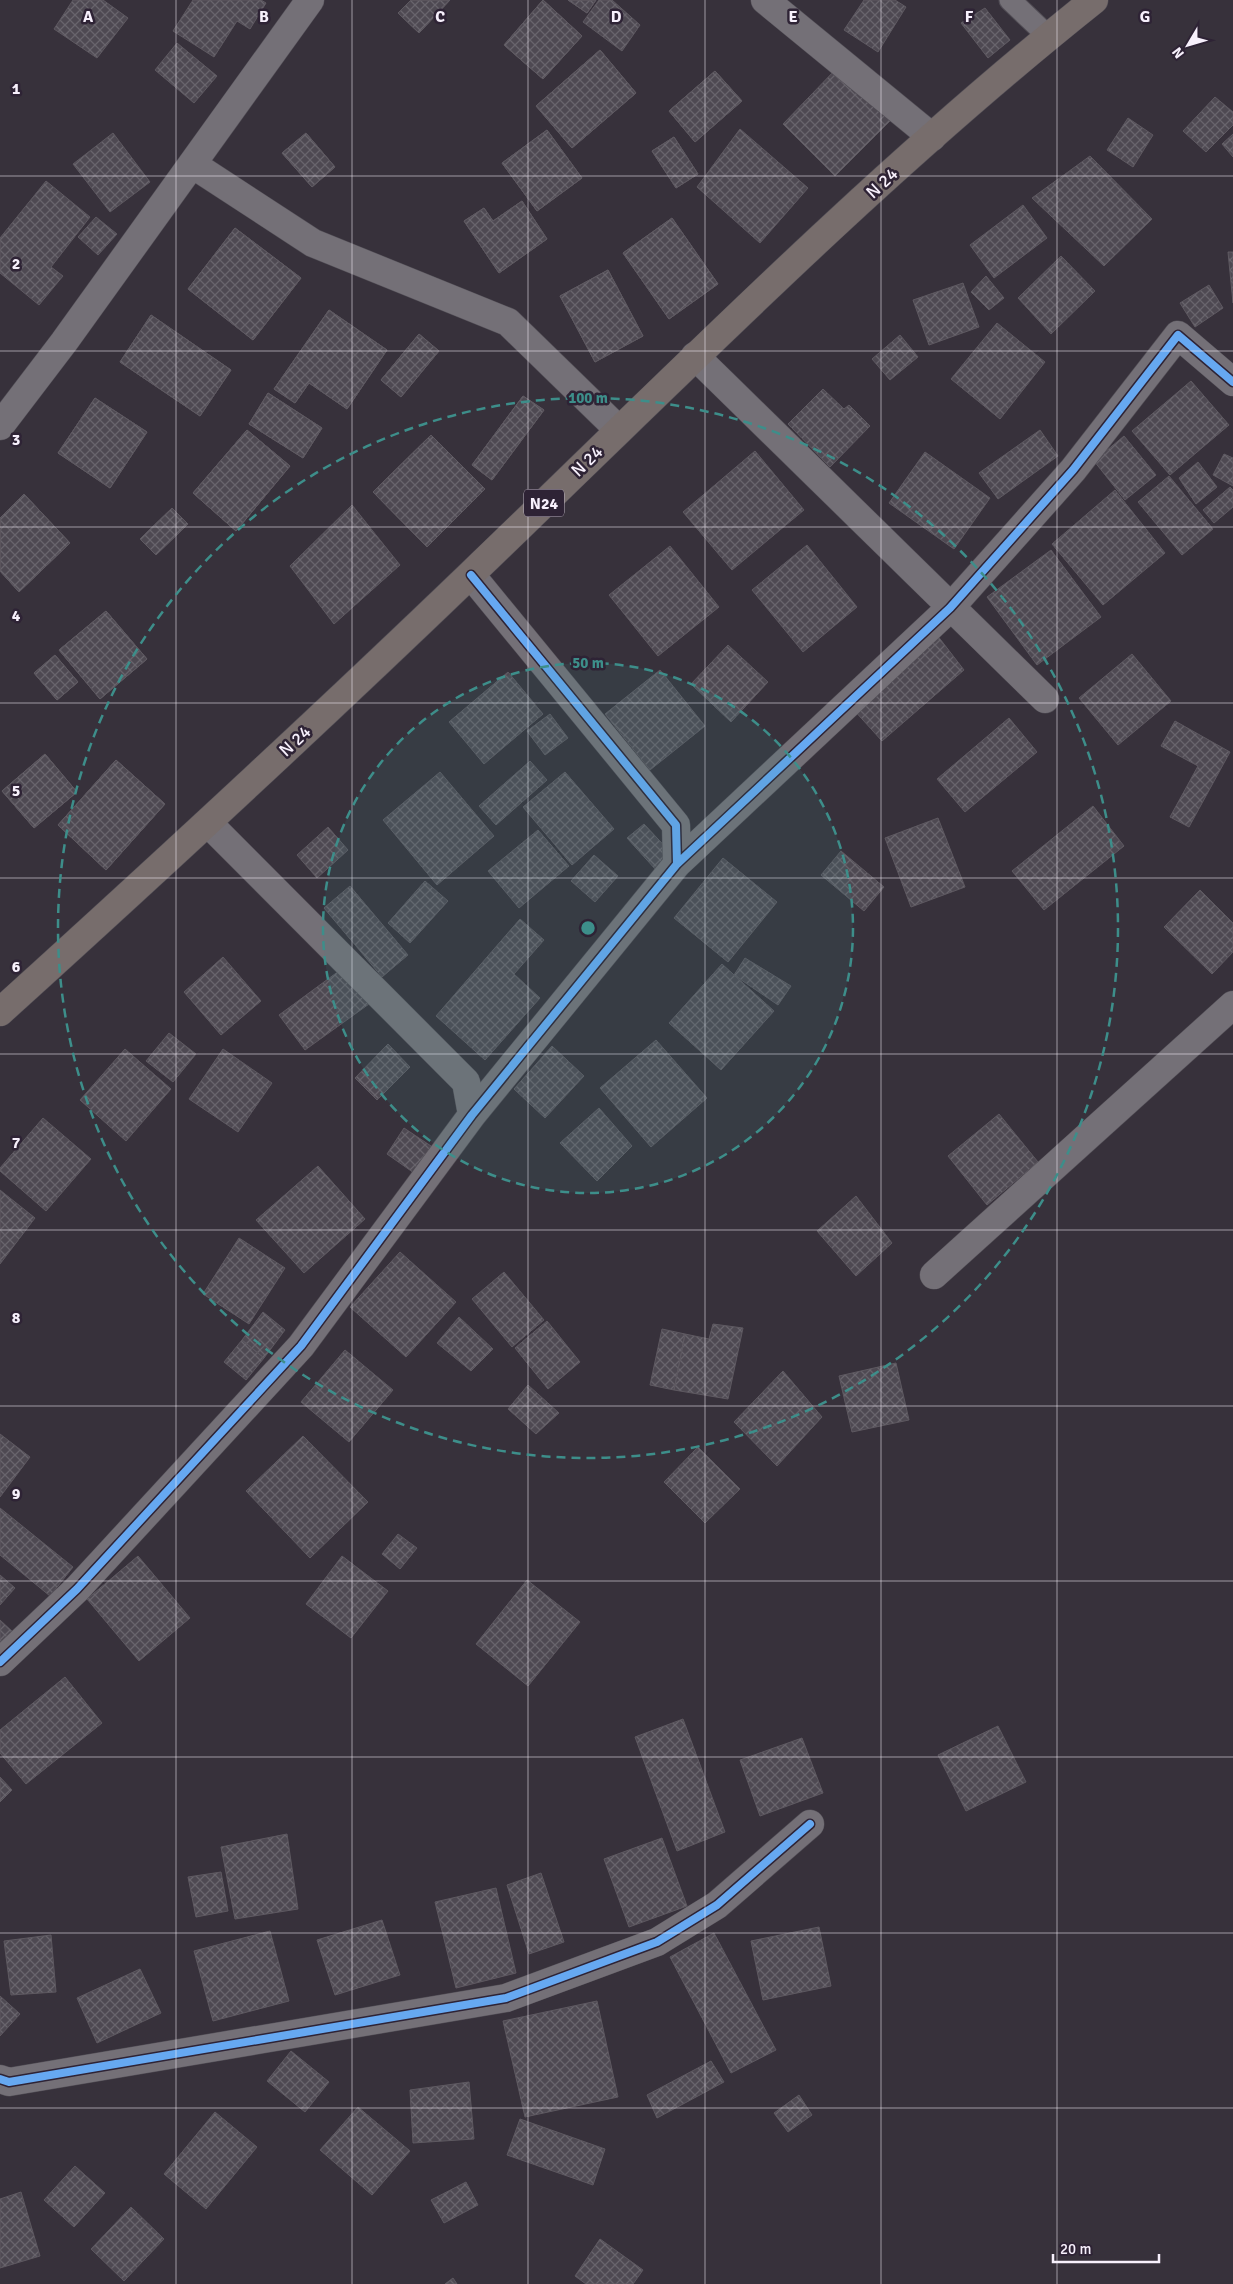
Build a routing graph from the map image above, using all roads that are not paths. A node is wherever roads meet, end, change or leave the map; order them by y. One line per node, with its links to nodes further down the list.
1 (310, 0): 7 (street)
2 (765, 0): 6 (street)
3 (1010, 0): 5 (lane)
4 (1094, 0): 5 (main road, N 24 / N24)
5 (1048, 36): 6 (main road, N 24 / N24)
6 (932, 137): 8 (main road, N 24 / N24)
7 (192, 164): 10 (street); 11 (street)
8 (695, 356): 11 (main road, N 24 / N24); 13 (street)
9 (1233, 382): 13 (street)
10 (0, 426)
11 (619, 430): 12 (main road, N 24 / N24)
12 (471, 574): 15 (main road, N 24 / N24); 16 (street)
13 (950, 608): 14 (street); 16 (street)
14 (1045, 699)
15 (208, 823): 18 (main road, N 24 / N24); 19 (street)
16 (677, 864): 19 (street)
17 (1233, 1005): 20 (street)
18 (0, 1012)
19 (472, 1115): 21 (street)
20 (934, 1275)
21 (0, 1662)
22 (810, 1824): 23 (street)
23 (0, 2079)

